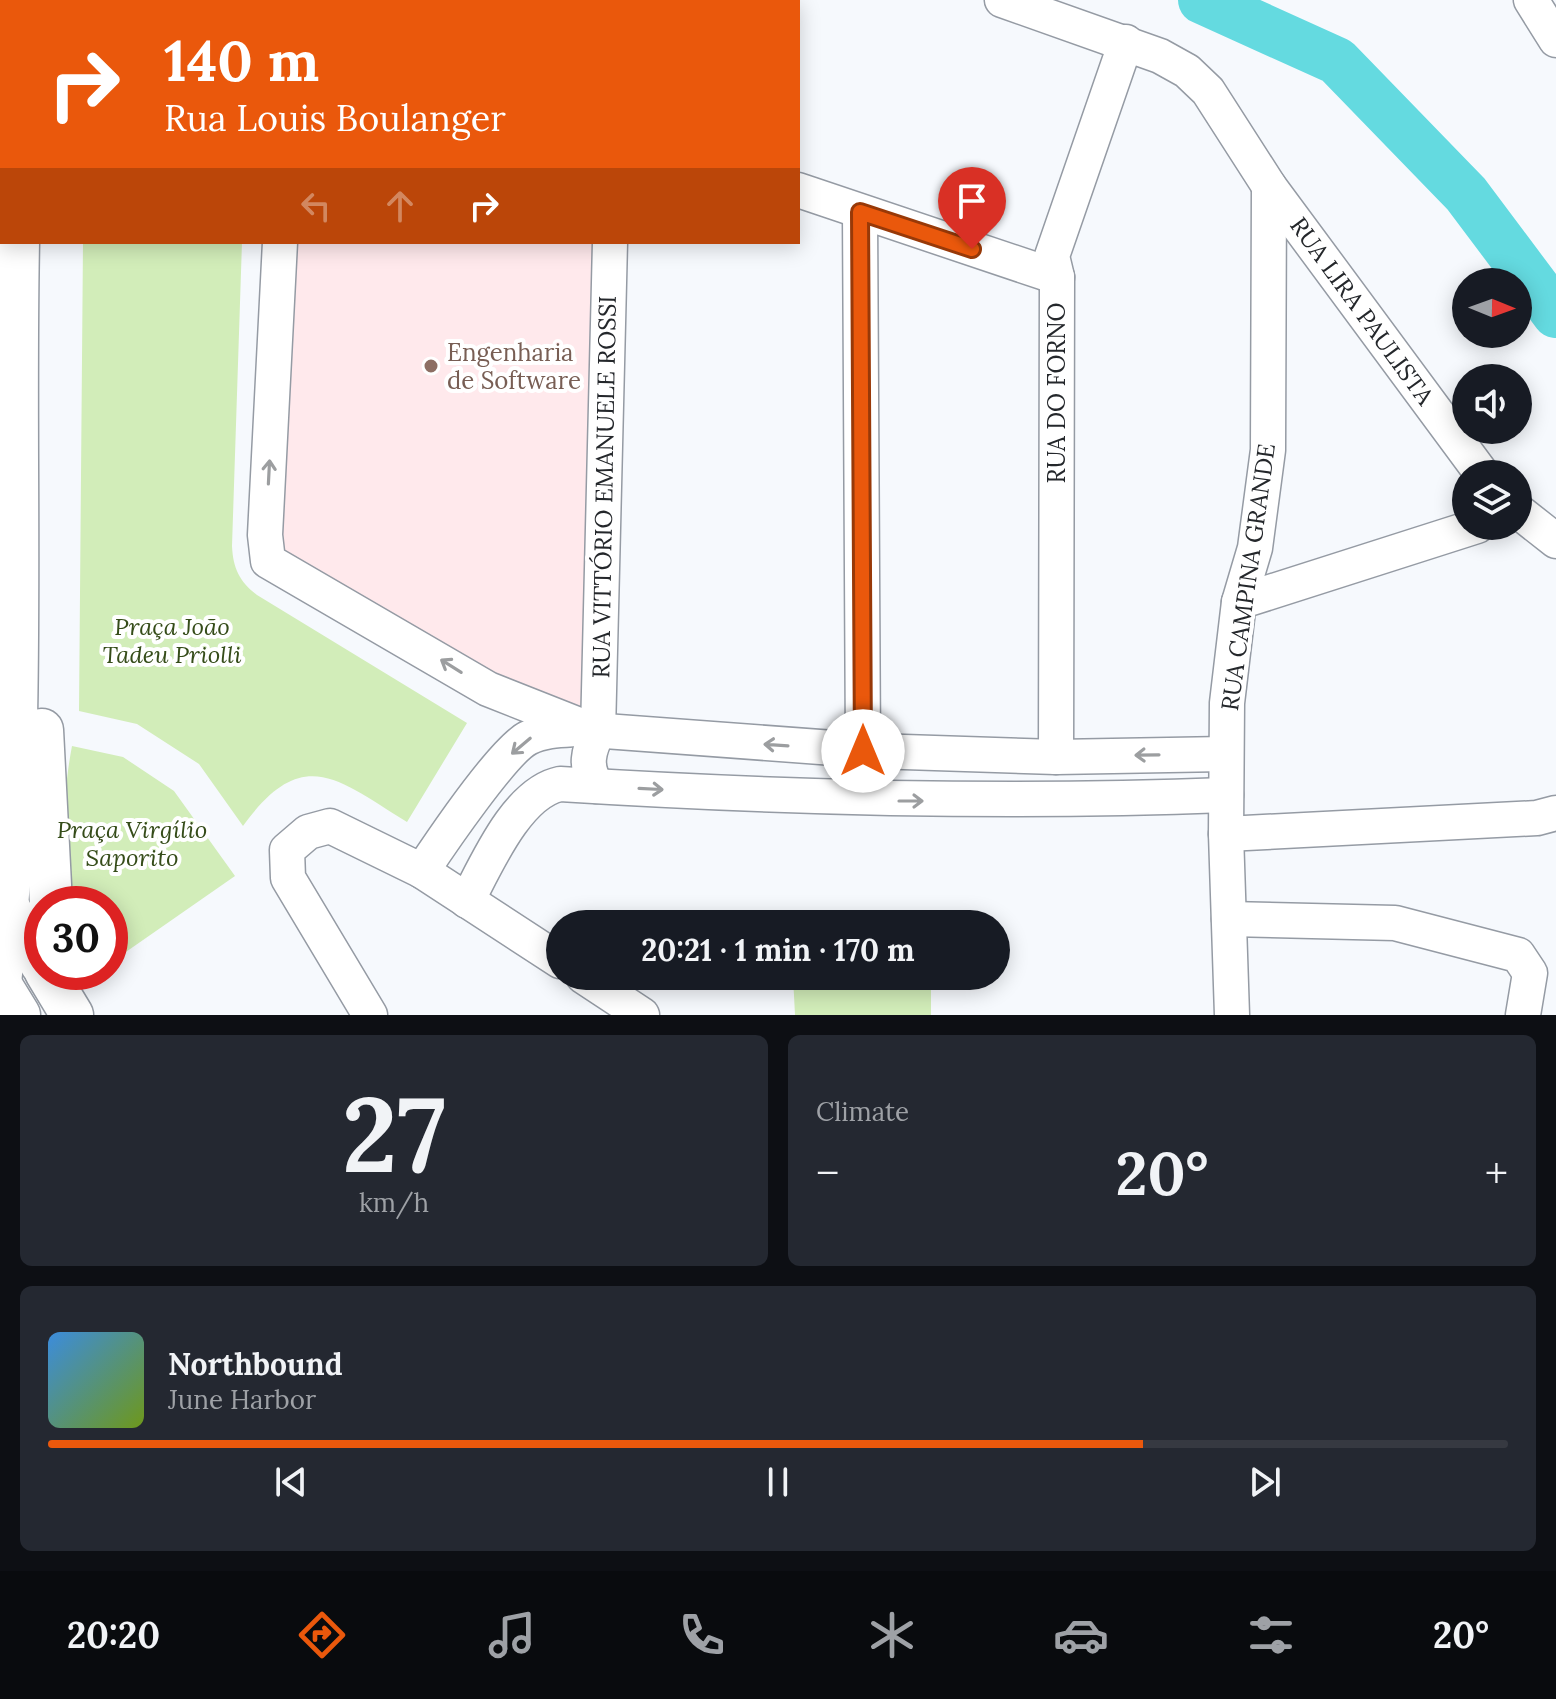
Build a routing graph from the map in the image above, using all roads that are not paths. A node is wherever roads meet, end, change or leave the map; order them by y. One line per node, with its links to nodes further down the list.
1 (1002, 0): 4 (street, RUA LIRA PAULISTA)
2 (1531, 0): 3 (street)
3 (1556, 40)
4 (1126, 42): 5 (street, RUA LIRA PAULISTA); 11 (street, RUA DO FORNO)
5 (1269, 186): 12 (street, RUA LIRA PAULISTA); 16 (street, RUA CAMPINA GRANDE)
6 (800, 191): 7 (street)
7 (860, 212): 11 (street); 18 (street)
8 (280, 244): 17 (street, one-way to 8)
9 (610, 244): 17 (street, RUA VITTÓRIO EMANUELE ROSSI)
10 (24, 264): 21 (main road); 27 (main road)
11 (1057, 277): 20 (street, RUA DO FORNO)
12 (1472, 460)
13 (1532, 522): 15 (street)
14 (1452, 534): 16 (street)
15 (1556, 541)
16 (1239, 602): 19 (street, RUA CAMPINA GRANDE)
17 (598, 732): 18 (street, one-way to 17); 22 (street, RUA VITTÓRIO EMANUELE ROSSI); 26 (street, one-way to 26)
18 (863, 751): 20 (street)
19 (1225, 754): 20 (street, one-way to 20); 23 (street, RUA CAMPINA GRANDE)
20 (1056, 757)
21 (8, 782): 28 (main road)
22 (597, 786): 23 (street, one-way to 23); 29 (street)
23 (1226, 795): 25 (street, RUA CAMPINA GRANDE)
24 (1556, 813): 25 (street)
25 (1226, 834): 30 (street, RUA CAMPINA GRANDE)
26 (422, 871): 29 (street); 37 (street)
27 (50, 886)
28 (4, 900): 31 (main road); 33 (main road)
29 (467, 901): 32 (street)
30 (1229, 919): 39 (street, RUA CAMPINA GRANDE); 40 (street)
31 (24, 934)
32 (546, 952)
33 (0, 984): 35 (main road); 36 (main road)
34 (604, 990): 38 (street)
35 (3, 1015)
36 (19, 1015)
37 (370, 1015)
38 (642, 1015)
39 (1232, 1015)
40 (1523, 1015)

